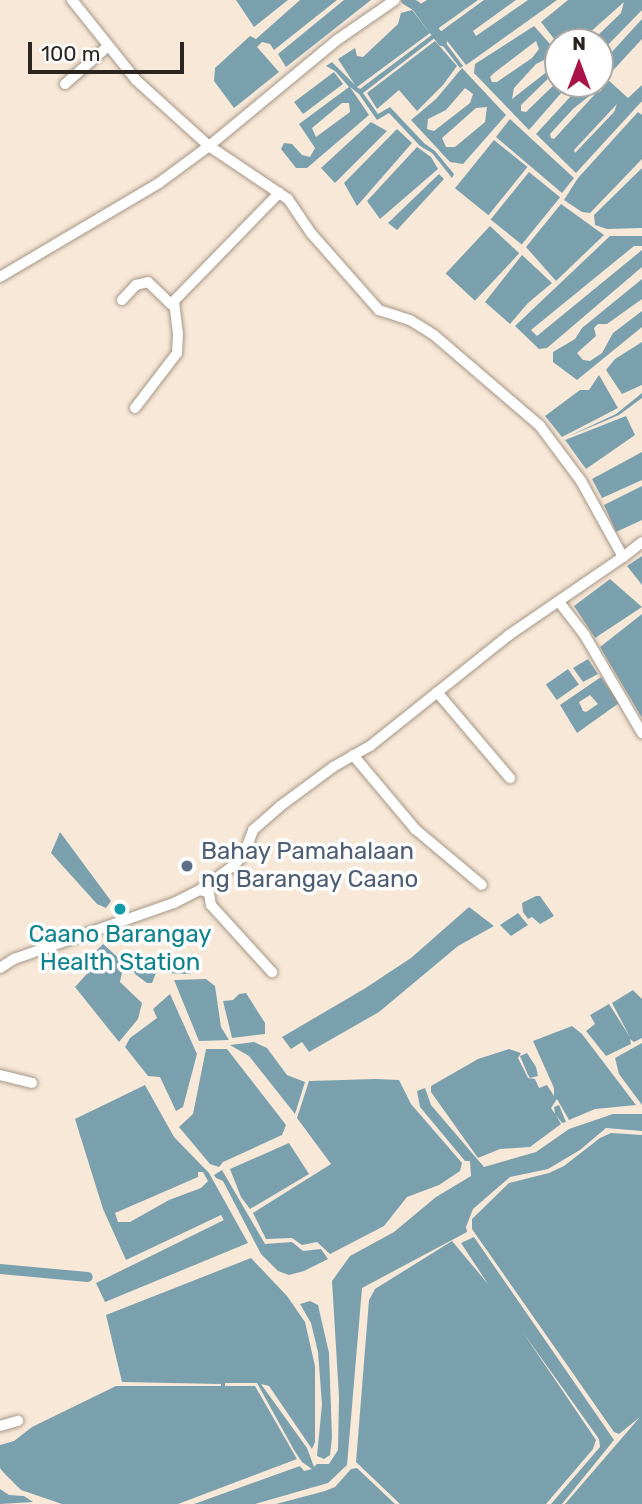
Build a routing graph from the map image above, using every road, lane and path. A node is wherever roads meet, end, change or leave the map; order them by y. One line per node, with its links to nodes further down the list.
1 (72, 0): 3 (street)
2 (395, 0): 5 (street)
3 (107, 47): 4 (street); 5 (street)
4 (65, 84)
5 (209, 146): 6 (street); 7 (street)
6 (279, 193): 9 (street); 12 (street)
7 (0, 277)
8 (122, 300): 9 (street)
9 (172, 305): 10 (street)
10 (135, 408)
11 (642, 542): 12 (street)
12 (623, 556): 13 (street)
13 (559, 603): 14 (street); 15 (street)
14 (437, 692): 16 (street); 17 (street)
15 (642, 733)
16 (354, 755): 18 (street); 19 (street)
17 (510, 778)
18 (482, 885)
19 (200, 890): 20 (street); 21 (street)
20 (0, 968)
21 (272, 972)
22 (0, 1075): 23 (street)
23 (32, 1083)
24 (18, 1422): 25 (street)
25 (0, 1426)

